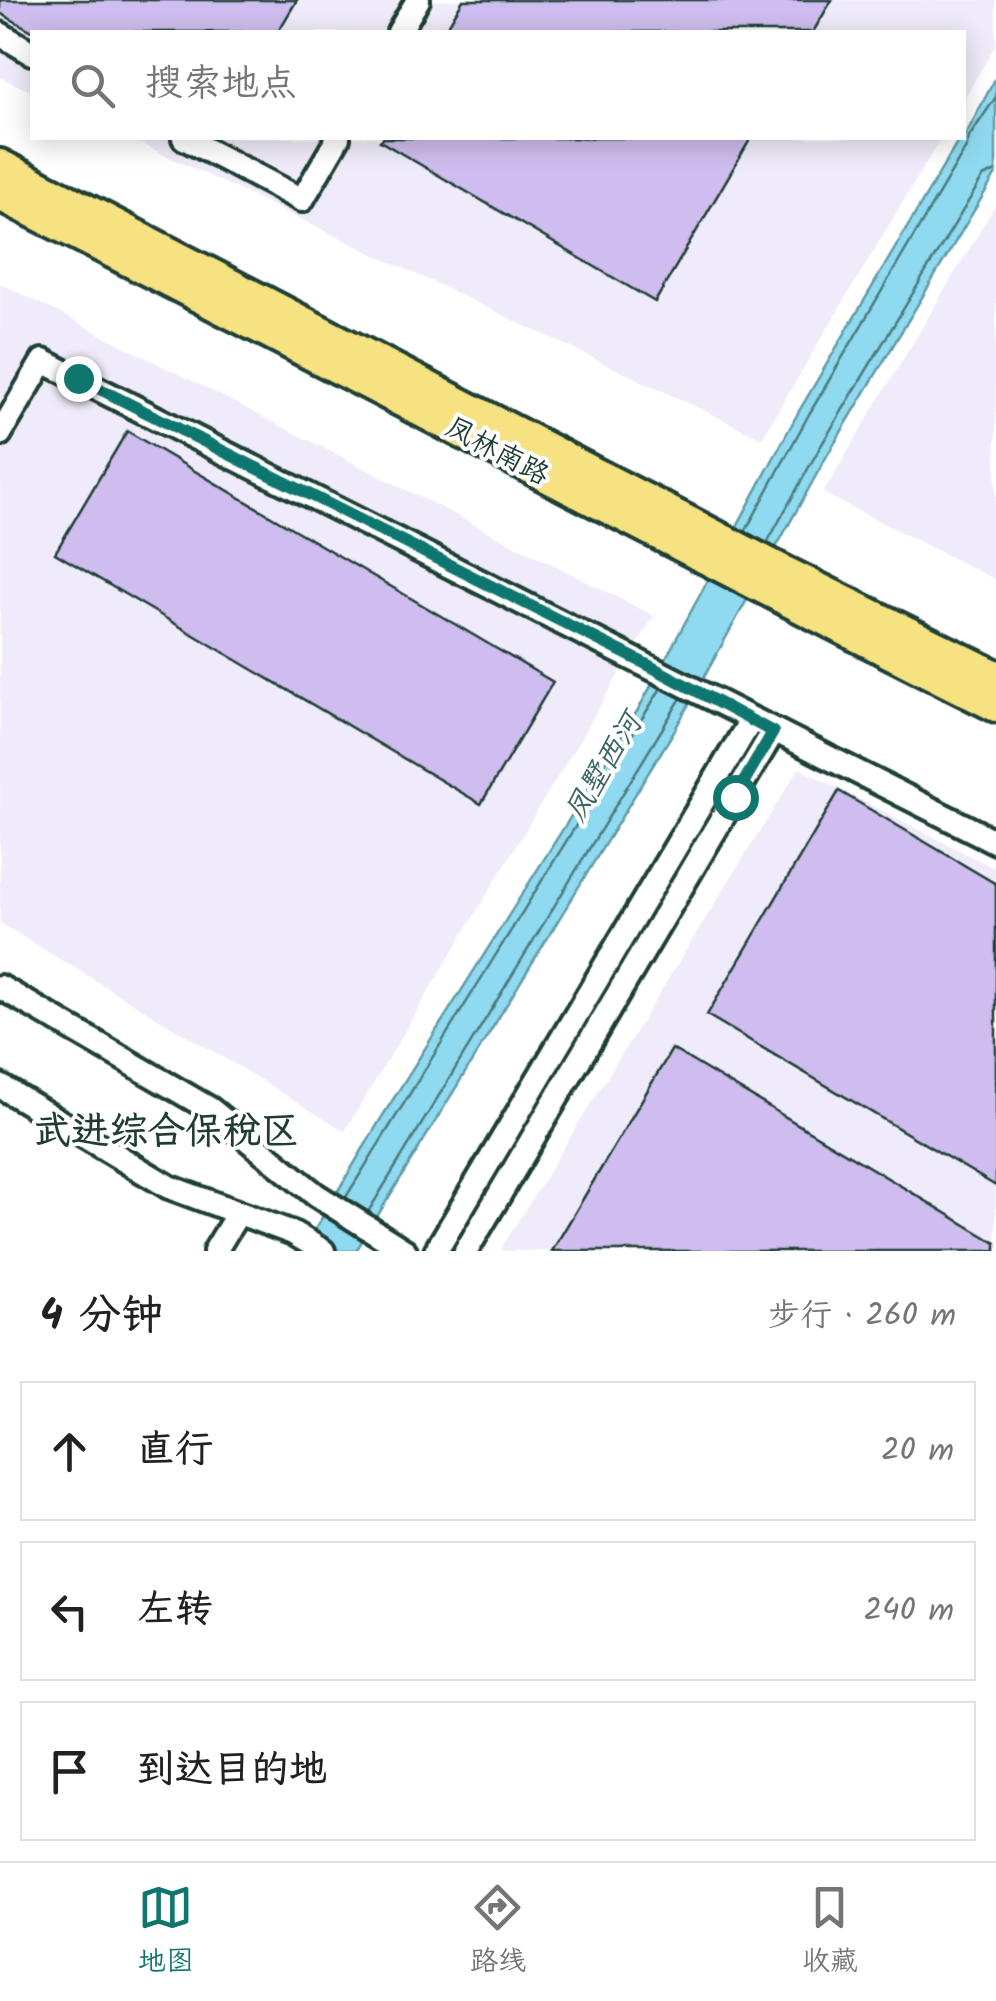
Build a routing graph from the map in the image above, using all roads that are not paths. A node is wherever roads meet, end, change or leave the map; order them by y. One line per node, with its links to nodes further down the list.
1 (418, 0): 2 (lane)
2 (400, 30)
3 (0, 34): 4 (lane)
4 (30, 52)
5 (188, 140): 6 (lane)
6 (337, 140)
7 (0, 165): 10 (main road, 凤林南路)
8 (0, 194): 10 (main road, 凤林南路)
9 (0, 434): 14 (lane)
10 (695, 539): 11 (main road)
11 (779, 583): 12 (main road); 13 (main road)
12 (996, 676)
13 (996, 706)
14 (751, 720): 15 (lane); 23 (lane)
15 (773, 732): 16 (lane); 24 (lane)
16 (996, 842)
17 (0, 987): 22 (lane)
18 (0, 1086): 19 (lane)
19 (238, 1213): 20 (lane); 21 (lane)
20 (215, 1251)
21 (323, 1251)
22 (405, 1251)
23 (436, 1251)
24 (466, 1251)

